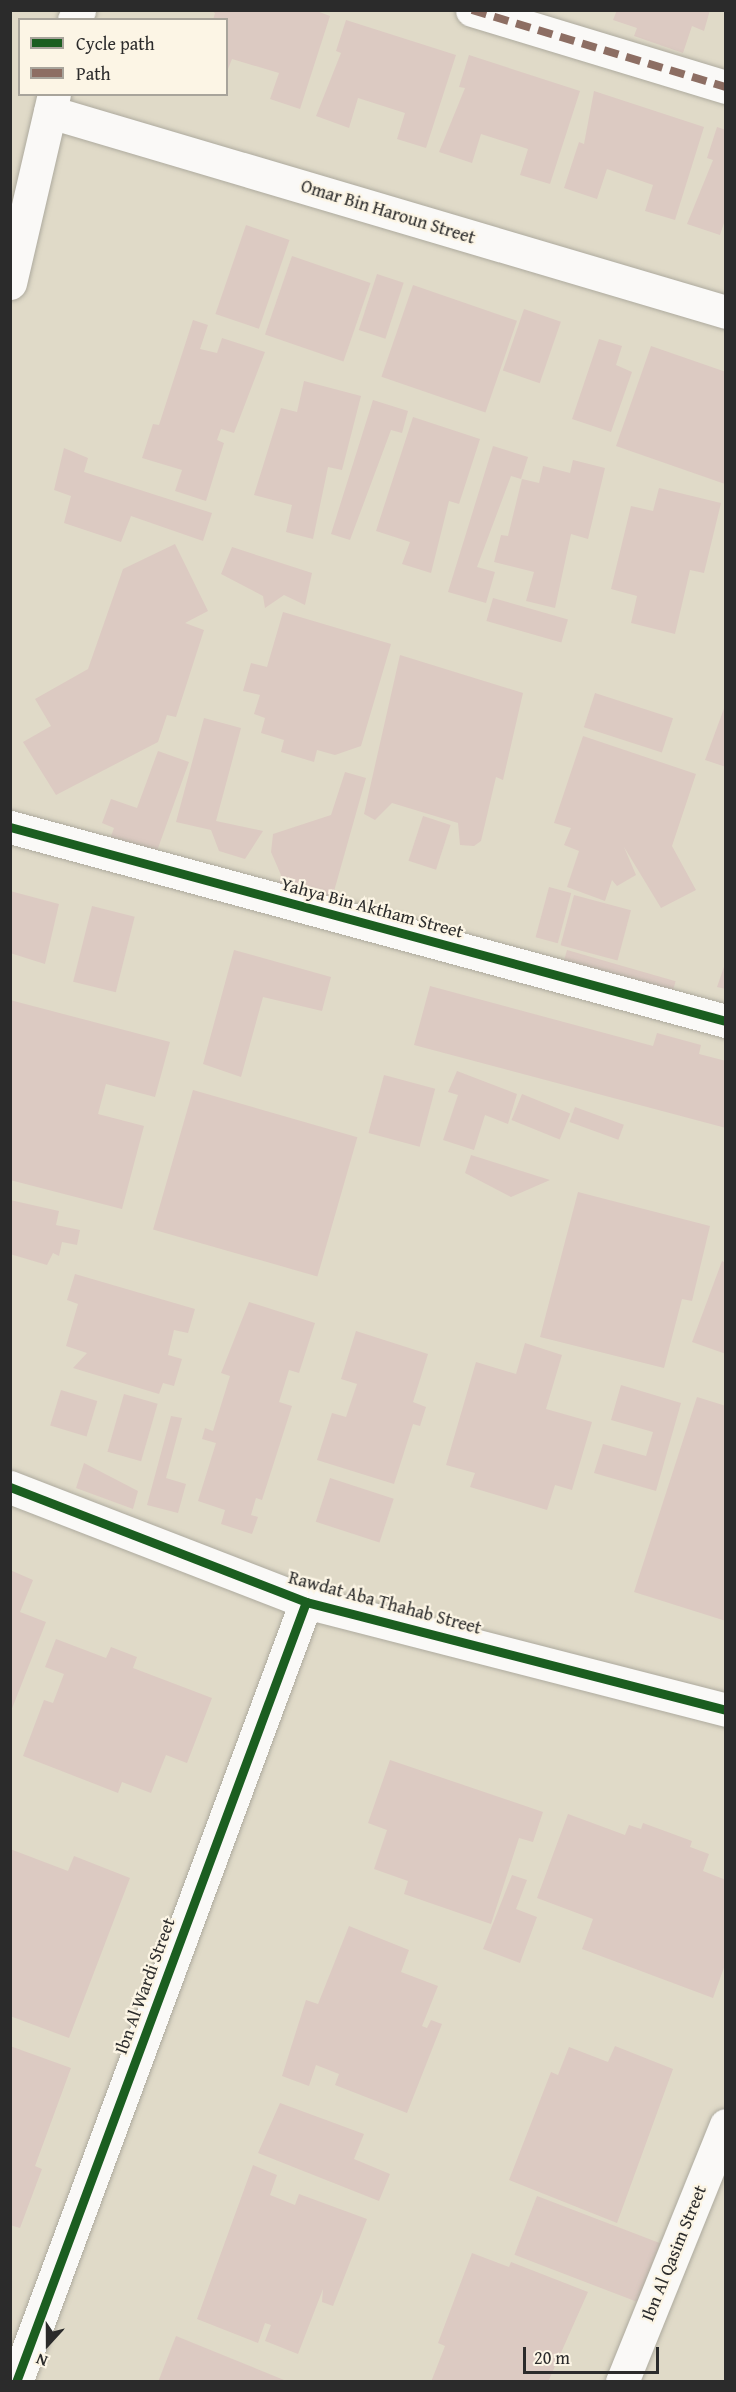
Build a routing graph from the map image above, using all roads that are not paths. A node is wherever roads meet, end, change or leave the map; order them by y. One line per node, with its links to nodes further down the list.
1 (472, 10): 2 (street)
2 (726, 87)
3 (52, 103): 4 (street); 5 (street, Omar Bin Haroun Street)
4 (10, 283)
5 (726, 312)
6 (10, 827): 7 (street, Yahya Bin Aktham Street)
7 (726, 1021)
8 (10, 1487): 9 (street, Rawdat Aba Thahab Street)
9 (306, 1602): 10 (street, Rawdat Aba Thahab Street); 12 (street, Ibn Al Wardi Street)
10 (726, 1710)
11 (726, 2125): 13 (street, Ibn Al Qasim Street)
12 (16, 2382)
13 (622, 2382)

